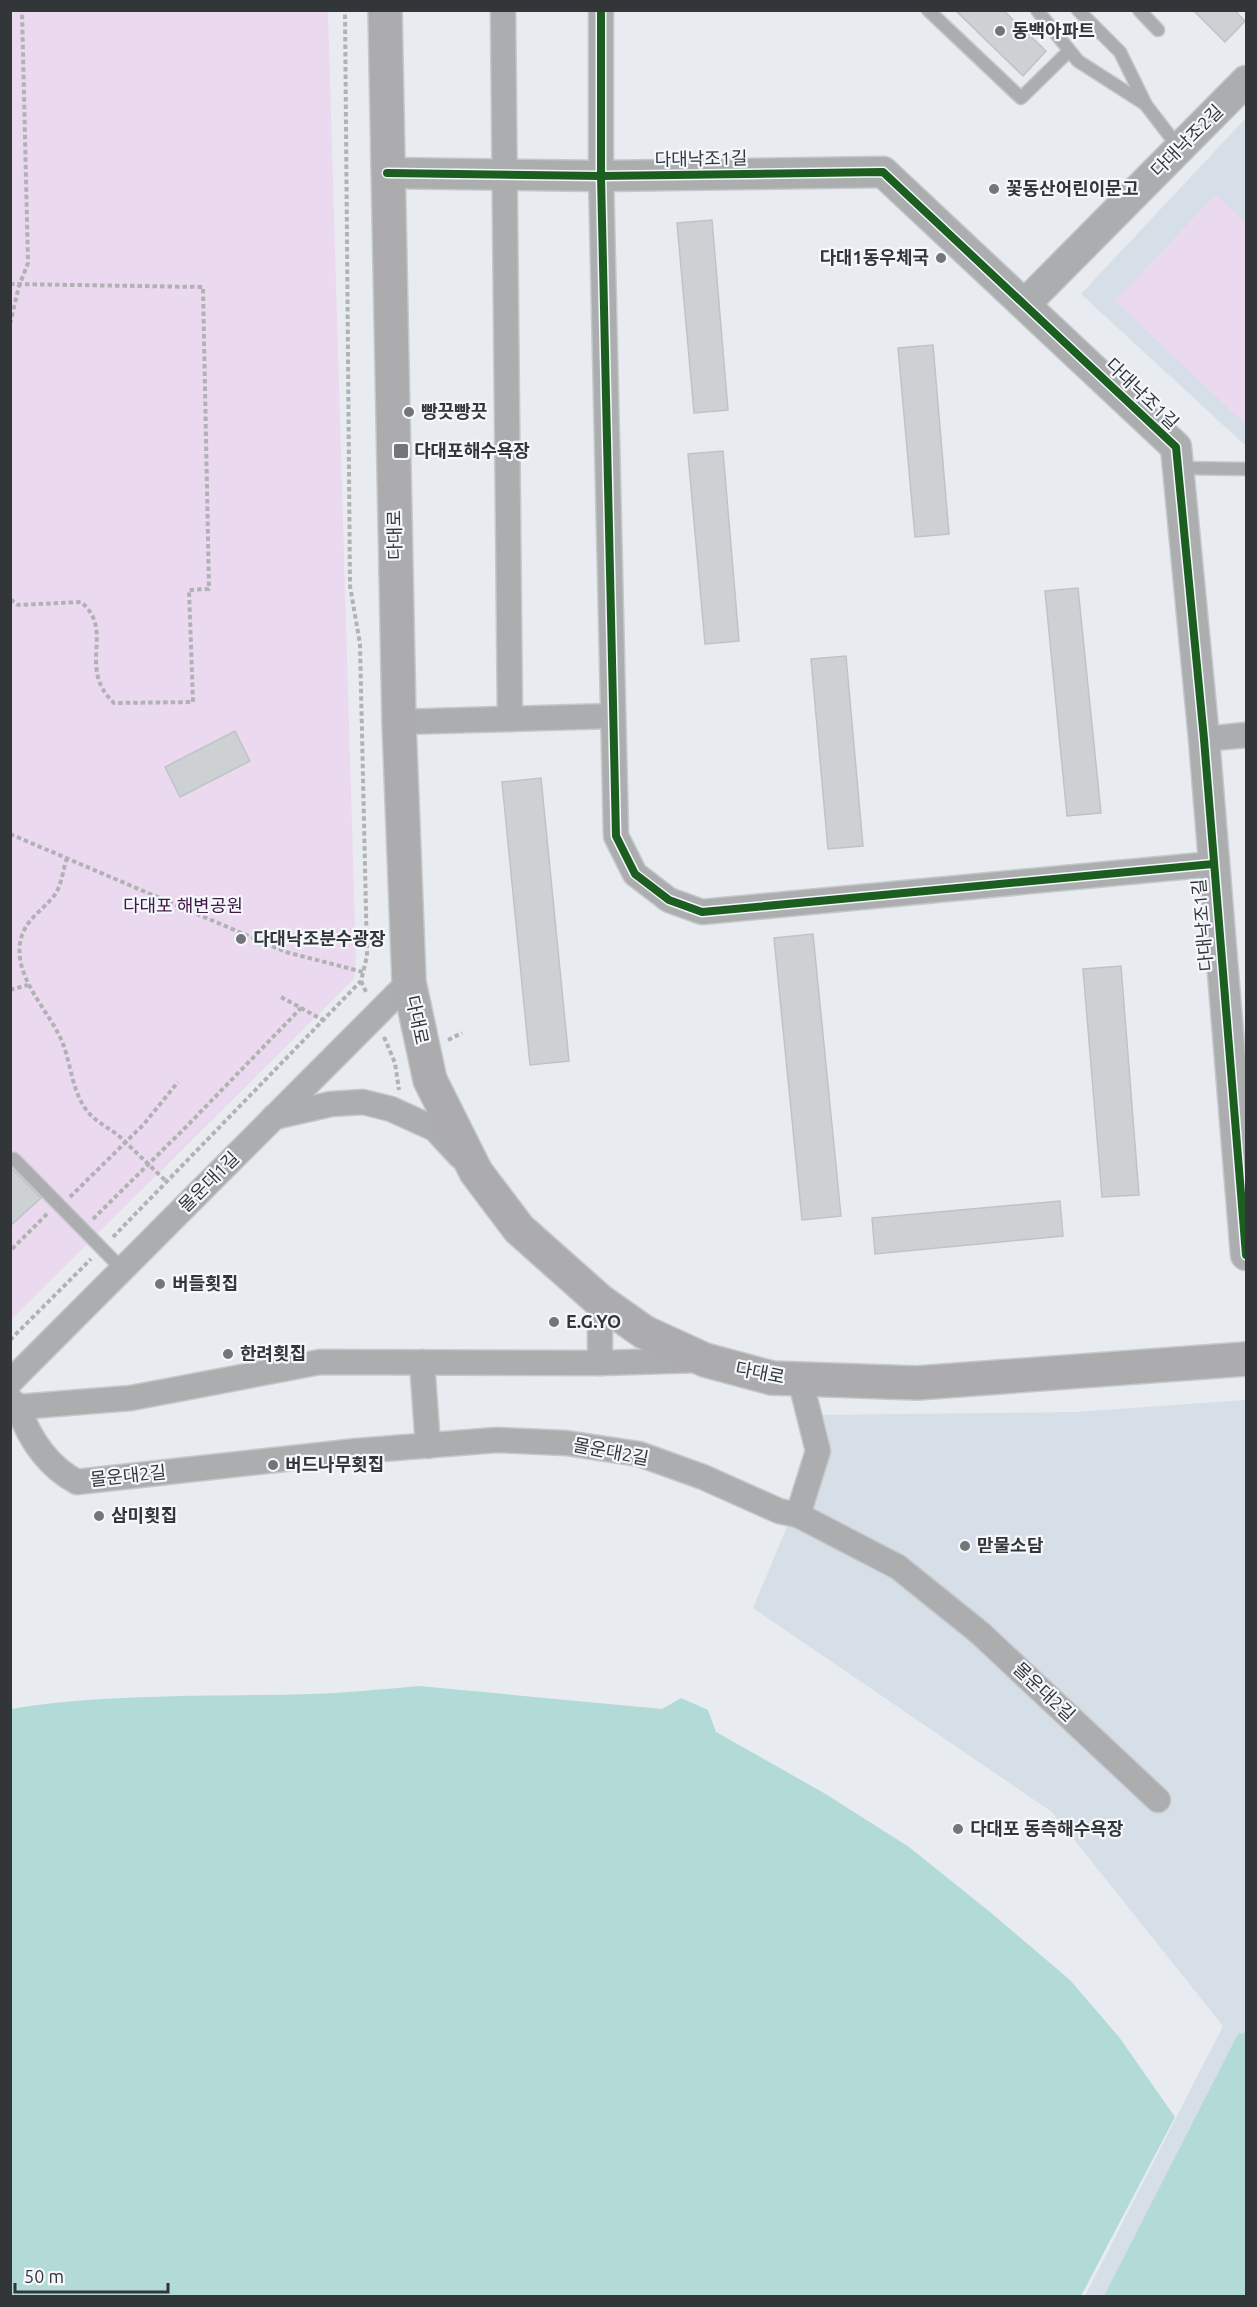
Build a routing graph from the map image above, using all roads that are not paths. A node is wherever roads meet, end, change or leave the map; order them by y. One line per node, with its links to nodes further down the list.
1 (385, 10): 13 (main road, 다대로)
2 (502, 10): 14 (street)
3 (601, 10): 15 (street)
4 (928, 10): 9 (lane)
5 (1037, 10): 9 (lane)
6 (1078, 10): 11 (lane)
7 (1138, 10): 8 (lane)
8 (1158, 30)
9 (1069, 51): 11 (lane)
10 (1246, 81): 12 (street, 다대낙조2길)
11 (1146, 105): 12 (lane)
12 (1179, 149): 16 (street, 다대낙조2길)
13 (387, 173): 14 (street, 다대낙조1길); 21 (main road, 다대로)
14 (504, 175): 15 (street, 다대낙조1길); 20 (street)
15 (601, 176): 16 (street, 다대낙조1길); 19 (street)
16 (1026, 303): 17 (street, 다대낙조1길)
17 (1178, 468): 18 (lane); 23 (street, 다대낙조1길)
18 (1246, 469)
19 (612, 716): 20 (street); 24 (street)
20 (510, 719): 21 (street)
21 (399, 722): 25 (main road, 다대로)
22 (1246, 735): 23 (street)
23 (1204, 739): 24 (street, 다대낙조1길)
24 (1213, 864): 29 (street, 다대낙조1길)
25 (409, 982): 26 (street, 몰운대1길); 28 (main road, 다대로)
26 (274, 1117): 28 (street); 30 (street, 몰운대1길)
27 (10, 1159): 30 (lane)
28 (476, 1172): 31 (main road, 다대로)
29 (1246, 1255)
30 (122, 1269): 37 (street, 몰운대1길)
31 (600, 1301): 33 (main road, 다대로); 35 (street)
32 (1246, 1359): 36 (main road, 다대로)
33 (705, 1360): 35 (street); 36 (main road, 다대로)
34 (422, 1362): 35 (street); 38 (street); 40 (street)
35 (600, 1363)
36 (800, 1379): 41 (street)
37 (10, 1382)
38 (14, 1403): 39 (street, 몰운대2길)
39 (19, 1432): 40 (street, 몰운대2길)
40 (428, 1446): 41 (street, 몰운대2길)
41 (798, 1515): 42 (street, 몰운대2길)
42 (1158, 1800)

